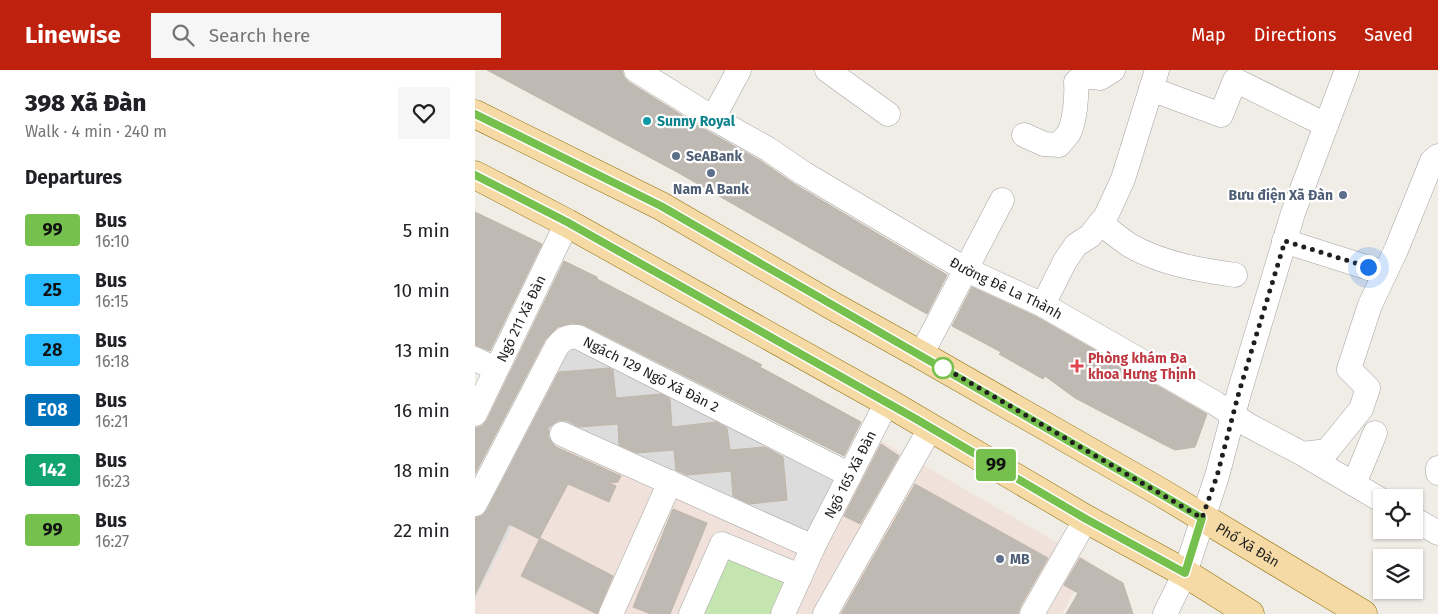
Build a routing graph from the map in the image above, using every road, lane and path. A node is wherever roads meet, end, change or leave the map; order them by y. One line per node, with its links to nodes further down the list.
1 (636, 70): 8 (street, Đường Đê La Thành)
2 (739, 70): 8 (street)
3 (827, 70): 9 (street)
4 (1113, 70): 11 (street)
5 (1347, 70): 10 (street)
6 (1154, 80): 10 (street); 16 (street)
7 (475, 114): 22 (main road, Phố Xã Đàn)
8 (714, 114): 18 (street, Đường Đê La Thành)
9 (888, 114)
10 (1326, 125): 17 (street)
11 (1024, 135)
12 (1438, 156): 19 (street)
13 (475, 175): 15 (main road)
14 (1002, 200): 18 (street)
15 (567, 222): 23 (street, Ngõ 211 Xã Đàn); 24 (main road)
16 (1100, 224): 20 (street); 21 (street)
17 (1285, 241): 19 (street); 26 (street)
18 (965, 269): 21 (street, Đường Đê La Thành); 22 (street)
19 (1385, 273): 30 (street)
20 (1235, 275)
21 (1043, 305): 26 (street, Đường Đê La Thành)
22 (921, 354): 38 (main road, Phố Xã Đàn)
23 (485, 364): 25 (street, Ngõ 211 Xã Đàn)
24 (887, 402): 27 (main road); 33 (street, Ngõ 165 Xã Đàn)
25 (475, 414)
26 (1233, 416): 30 (street, Đường Đê La Thành); 38 (street)
27 (931, 427): 39 (main road); 42 (street)
28 (1375, 433): 35 (street)
29 (562, 434): 34 (street)
30 (1303, 454): 35 (street, Đường Đê La Thành)
31 (1438, 468): 32 (street)
32 (1438, 473)
33 (850, 475): 37 (street, Ngách 129 Ngõ Xã Đàn 2); 43 (street, Ngõ 165 Xã Đàn)
34 (670, 482): 43 (street); 48 (street)
35 (1354, 484): 36 (street, Đường Đê La Thành)
36 (1373, 495)
37 (475, 504)
38 (1202, 518): 44 (street); 56 (main road, Phố Xã Đàn)
39 (1086, 519): 44 (main road); 46 (street)
40 (1423, 524): 41 (street)
41 (1438, 533)
42 (867, 539): 51 (street); 52 (street)
43 (813, 547): 45 (street, Ngõ 165 Xã Đàn)
44 (1185, 573): 47 (main road); 55 (street)
45 (800, 576): 49 (street); 50 (street, Ngõ 165 Xã Đàn)
46 (1049, 584): 53 (street); 54 (street)
47 (1243, 613)
48 (611, 614)
49 (691, 614)
50 (783, 614)
51 (812, 614)
52 (825, 614)
53 (1032, 614)
54 (1045, 614)
55 (1165, 614)
56 (1363, 614)

